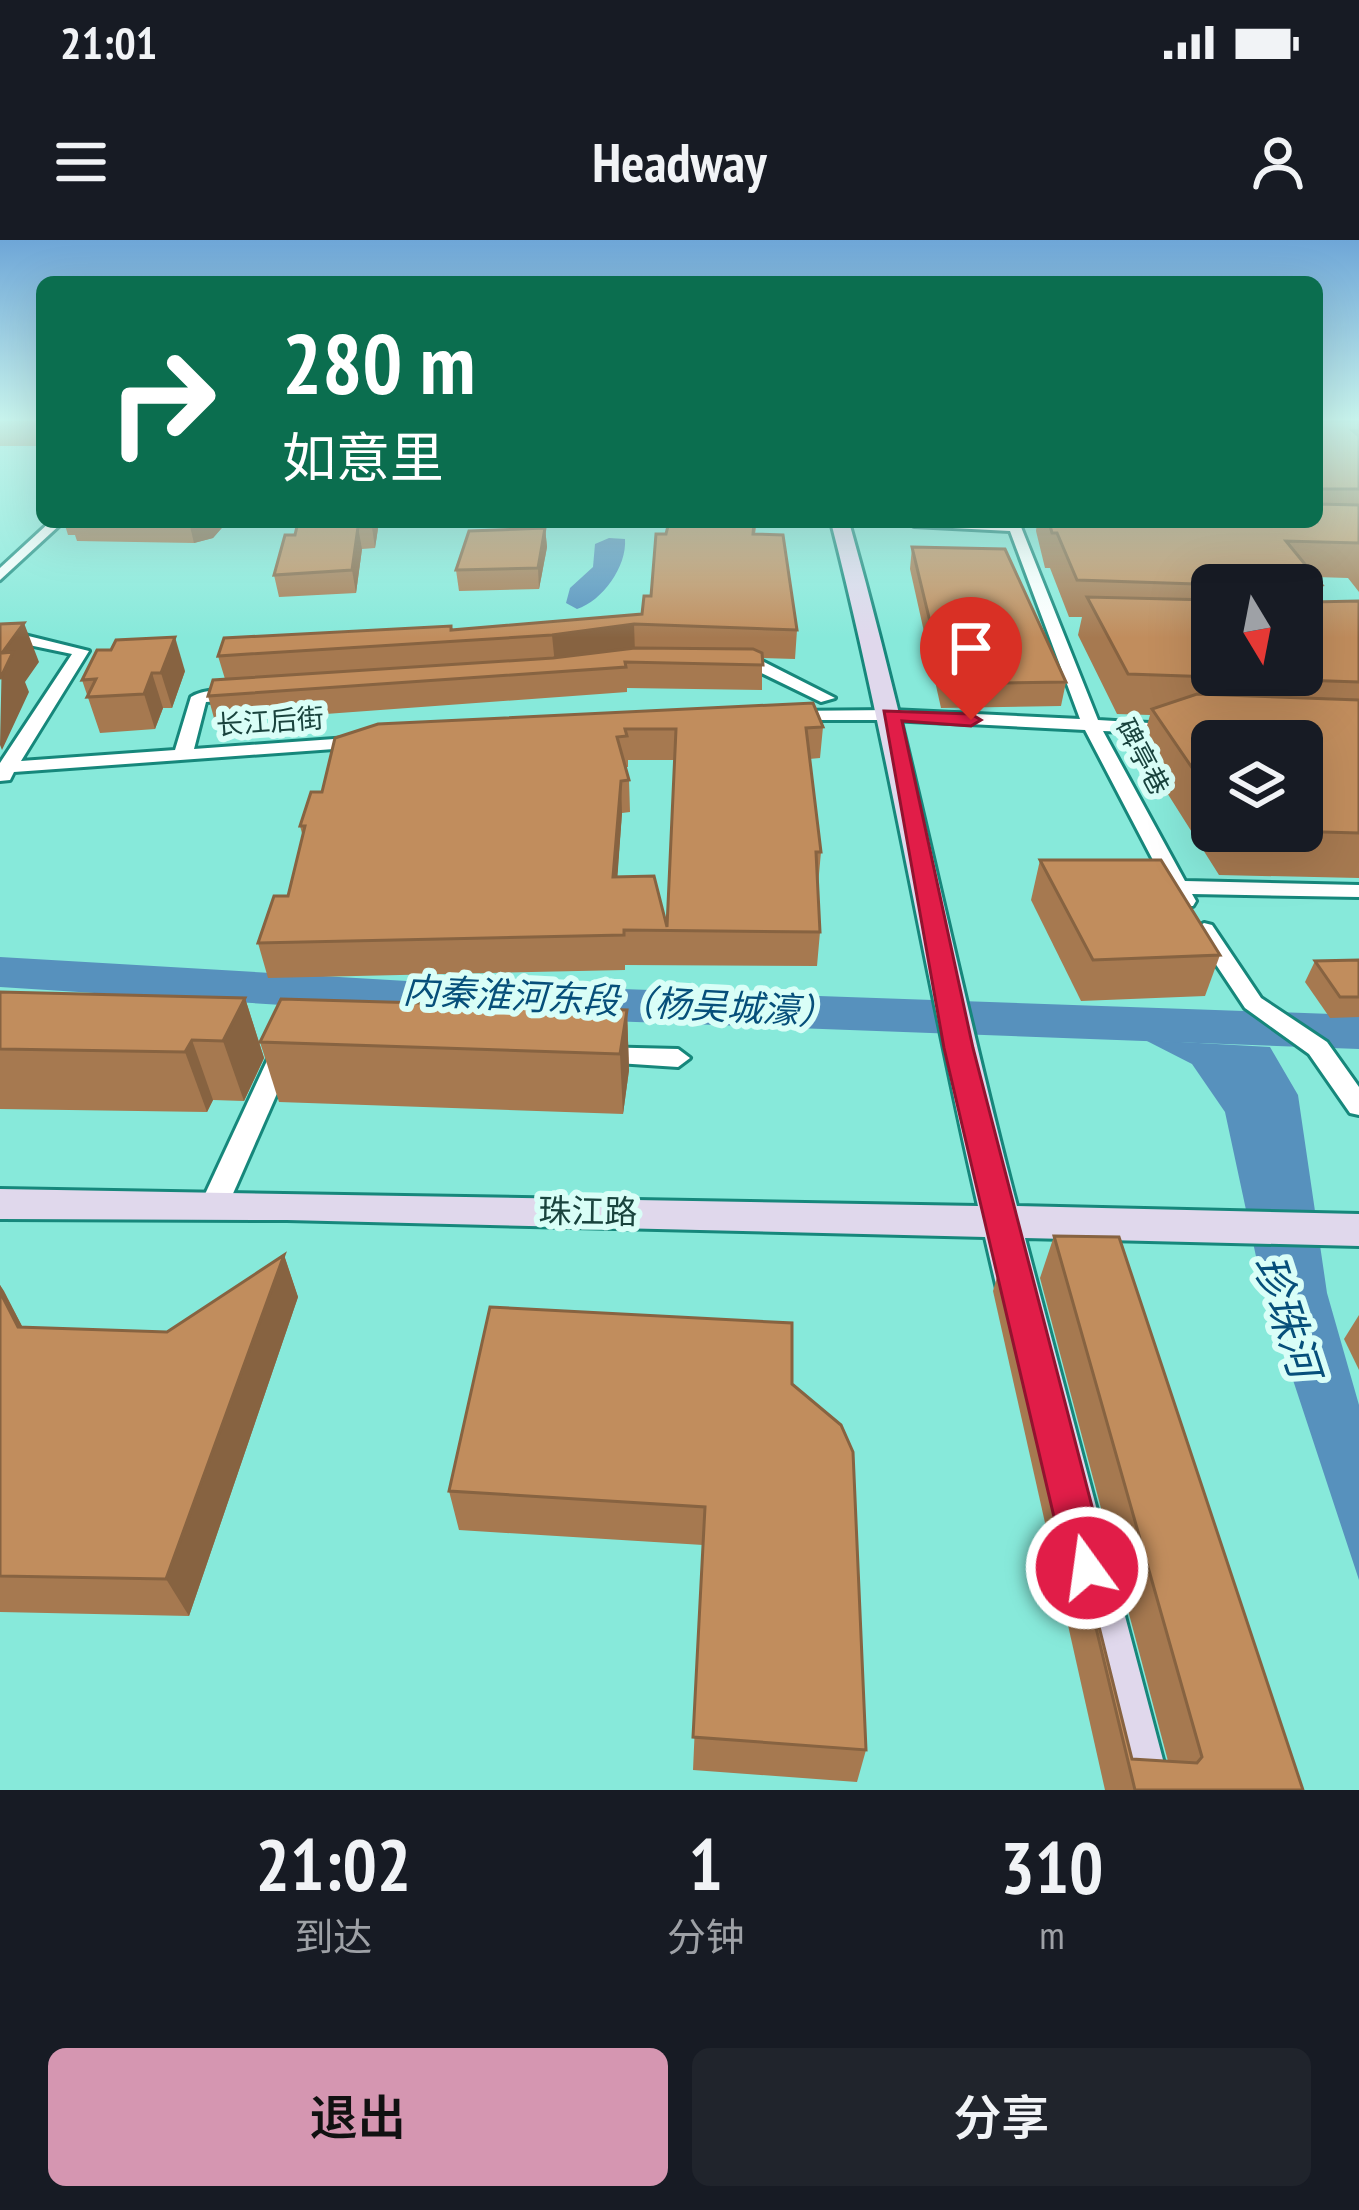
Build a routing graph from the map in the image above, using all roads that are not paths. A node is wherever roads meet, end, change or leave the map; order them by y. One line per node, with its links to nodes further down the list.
1 (51, 528): 4 (street)
2 (842, 528): 11 (main road)
3 (1015, 528): 5 (street, 碑亭巷)
4 (0, 576)
5 (1048, 626): 6 (street); 13 (street, 碑亭巷)
6 (1072, 626)
7 (0, 634): 17 (street)
8 (716, 664): 10 (street)
9 (261, 693): 16 (street)
10 (827, 698)
11 (891, 715): 12 (street); 13 (street); 26 (main road)
12 (759, 717)
13 (1092, 727): 14 (street); 18 (street, 碑亭巷)
14 (1191, 729)
15 (391, 740): 16 (street, 长江后街)
16 (183, 755): 17 (street, 长江后街)
17 (4, 772)
18 (1176, 886): 19 (street); 23 (street, 碑亭巷)
19 (1359, 891)
20 (286, 1045): 25 (street)
21 (563, 1054): 22 (street)
22 (678, 1058)
23 (1359, 1106)
24 (0, 1204): 25 (main road, 珠江路)
25 (214, 1204): 26 (main road, 珠江路)
26 (1000, 1220): 27 (main road, 珠江路); 28 (main road)
27 (1359, 1230)
28 (1142, 1790)

